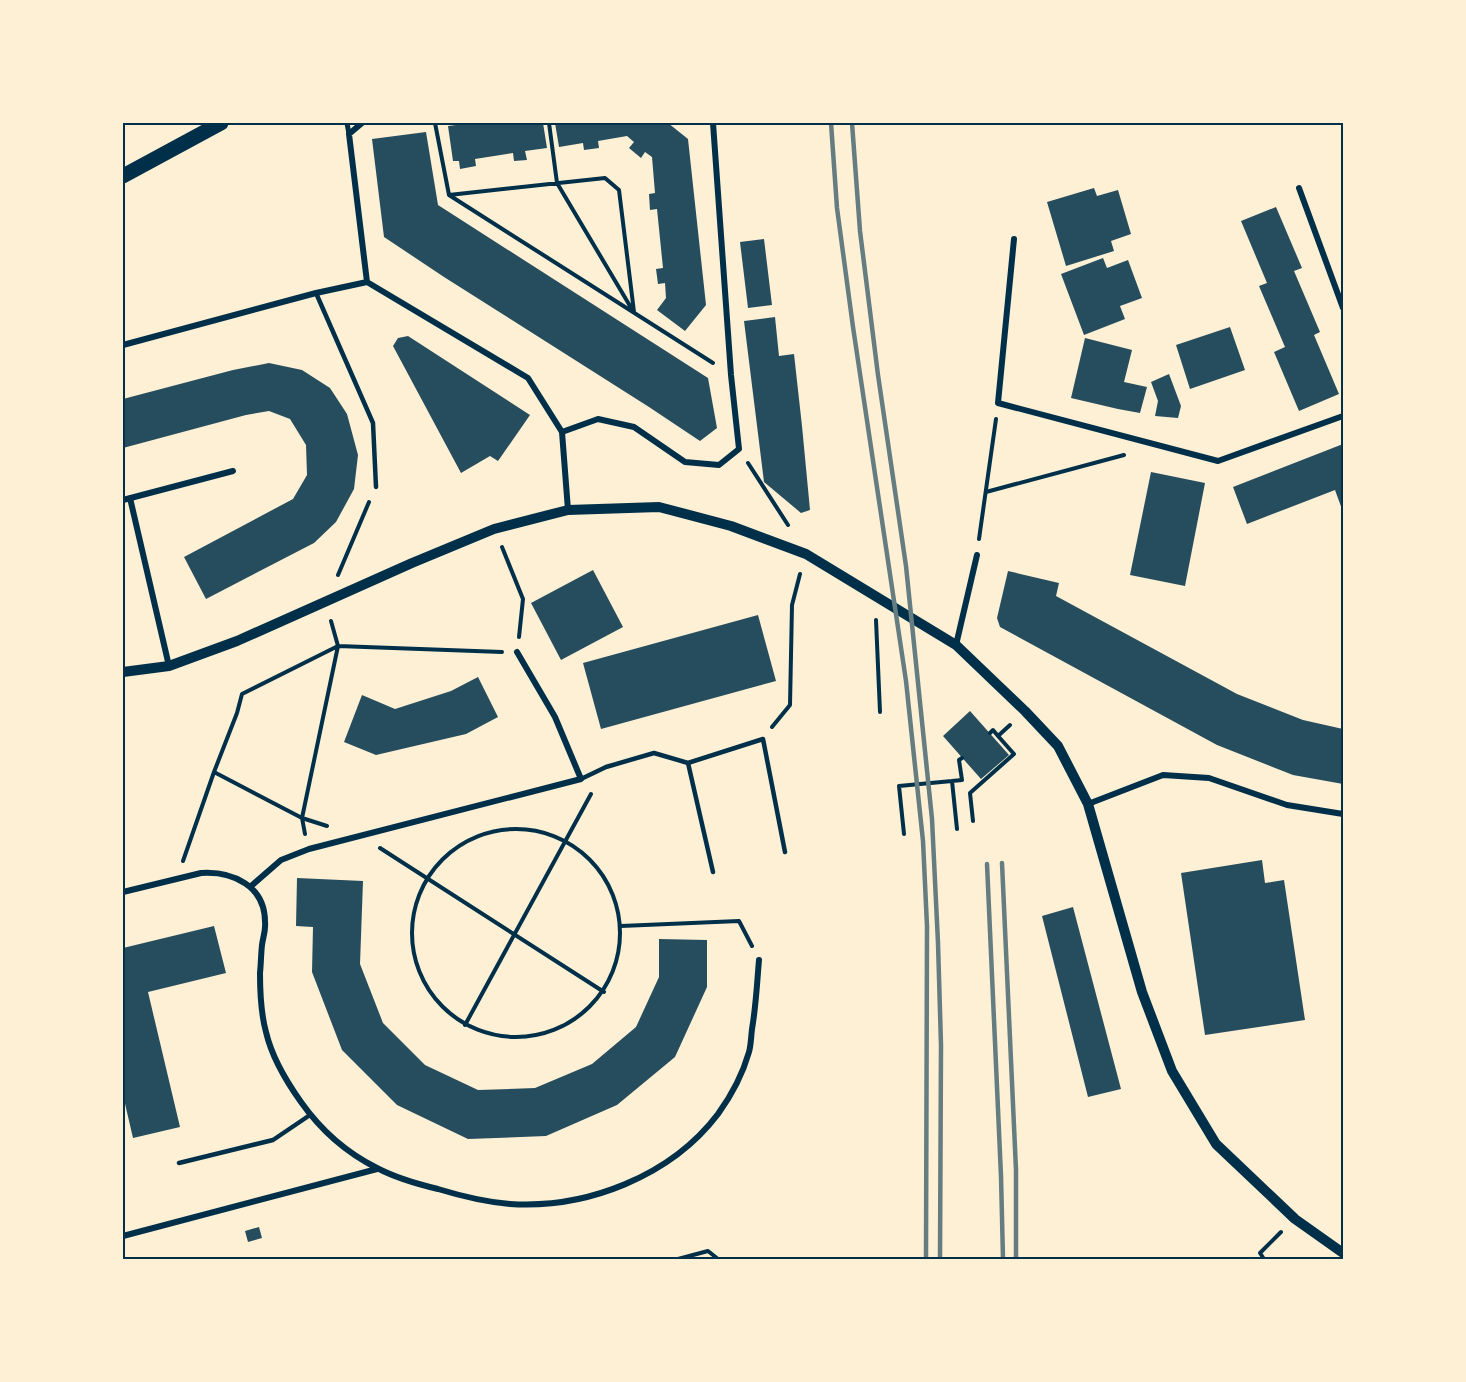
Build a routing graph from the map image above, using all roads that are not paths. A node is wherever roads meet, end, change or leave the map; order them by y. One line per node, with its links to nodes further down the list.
1 (221, 123): 6 (main road)
2 (347, 123): 5 (street)
3 (362, 123): 5 (street)
4 (713, 123): 14 (street)
5 (349, 134): 9 (street)
6 (123, 176)
7 (1299, 188): 11 (street)
8 (1014, 239): 13 (street)
9 (367, 282): 10 (street); 14 (street)
10 (316, 293): 12 (street); 16 (lane)
11 (1343, 308)
12 (123, 345)
13 (1343, 416)
14 (562, 432): 18 (street)
15 (233, 471): 17 (street)
16 (376, 487)
17 (127, 499): 22 (street)
18 (568, 510): 20 (street); 22 (street)
19 (977, 555): 20 (street)
20 (956, 645): 26 (street)
21 (518, 652): 25 (street)
22 (169, 666): 23 (street)
23 (123, 672)
24 (688, 763): 25 (lane); 28 (lane); 29 (lane)
25 (581, 779): 30 (street)
26 (1088, 804): 27 (street); 37 (street)
27 (1343, 814)
28 (785, 852)
29 (713, 872)
30 (250, 887): 31 (street); 33 (street)
31 (123, 892)
32 (759, 960): 35 (street)
33 (310, 1115): 34 (lane); 35 (street)
34 (179, 1163)
35 (377, 1169): 36 (street)
36 (123, 1236)
37 (1343, 1253)

